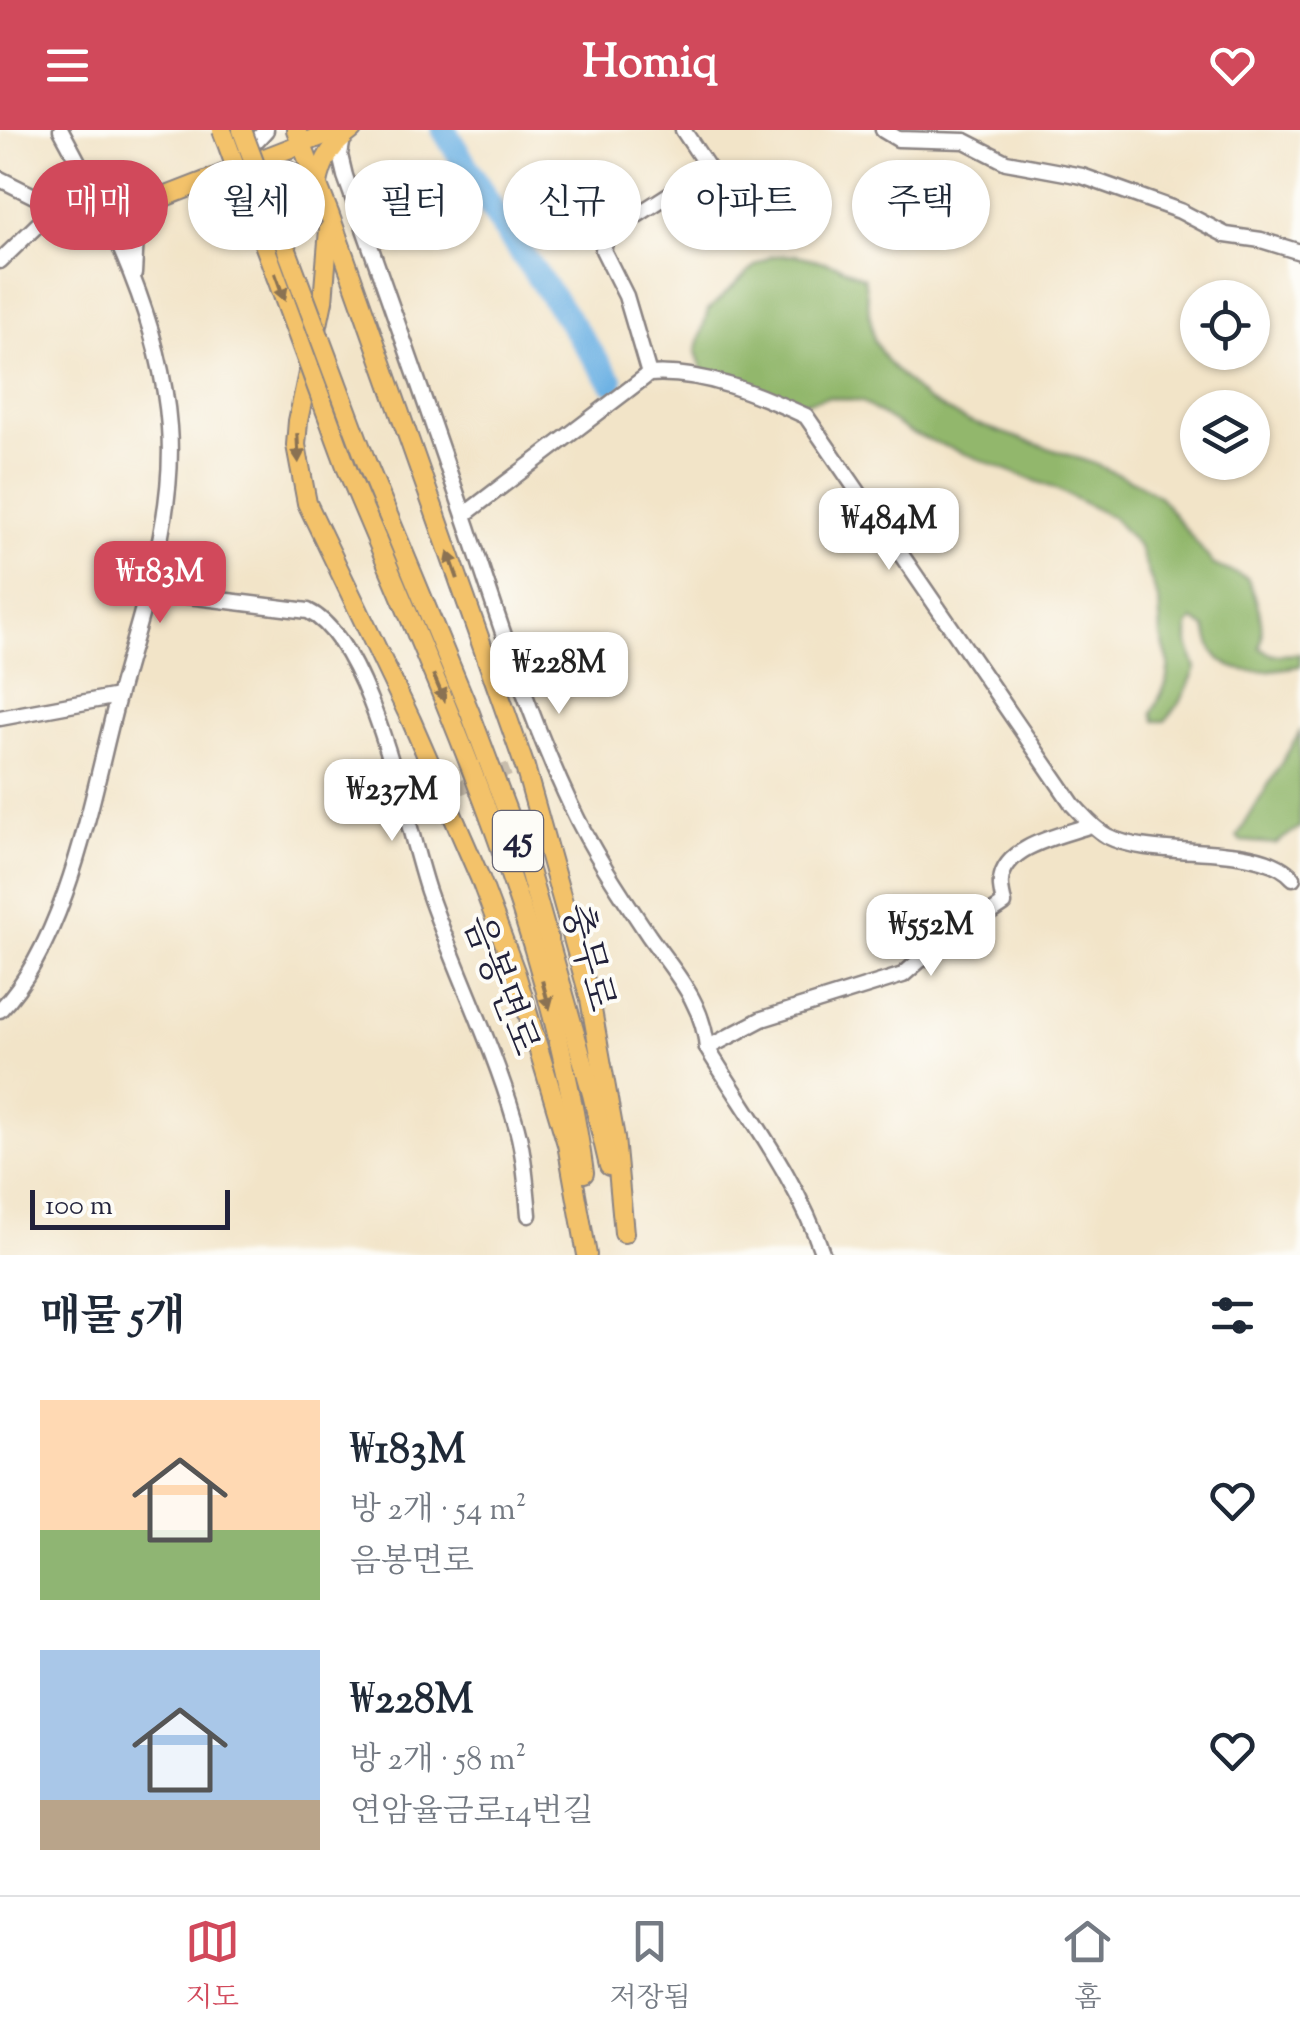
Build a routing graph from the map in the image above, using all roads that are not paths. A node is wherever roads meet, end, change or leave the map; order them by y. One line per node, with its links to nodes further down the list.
1 (61, 130): 9 (street)
2 (222, 130): 38 (main road, 충무로 / 45, one-way to 38, bridge)
3 (242, 130): 37 (main road, 충무로 / 45, bridge)
4 (266, 130): 10 (street)
5 (683, 130): 23 (street)
6 (883, 130): 20 (street)
7 (344, 132): 8 (main road); 12 (main road); 24 (street)
8 (298, 137): 11 (main road)
9 (78, 160)
10 (236, 160)
11 (254, 160)
12 (324, 160)
13 (0, 179): 14 (street)
14 (30, 195)
15 (325, 202): 16 (main road)
16 (329, 213): 37 (main road, one-way to 16); 38 (main road, one-way to 38)
17 (30, 233): 21 (street)
18 (122, 250): 22 (street)
19 (135, 250): 22 (street)
20 (1300, 252)
21 (0, 261)
22 (134, 284): 25 (street)
23 (649, 374): 24 (street); 32 (street)
24 (464, 515): 28 (street)
25 (148, 590): 26 (street); 31 (street, 음봉면로)
26 (118, 696): 27 (street); 34 (street)
27 (0, 718)
28 (550, 754): 29 (street); 35 (street)
29 (530, 762)
30 (426, 800): 31 (street)
31 (404, 808): 36 (street, 음봉면로)
32 (1091, 825): 33 (street); 35 (street)
33 (1292, 878)
34 (0, 1010)
35 (707, 1048): 40 (street)
36 (529, 1215)
37 (624, 1233): 39 (main road, 충무로 / 45)
38 (590, 1255)
39 (627, 1255)
40 (823, 1255)

